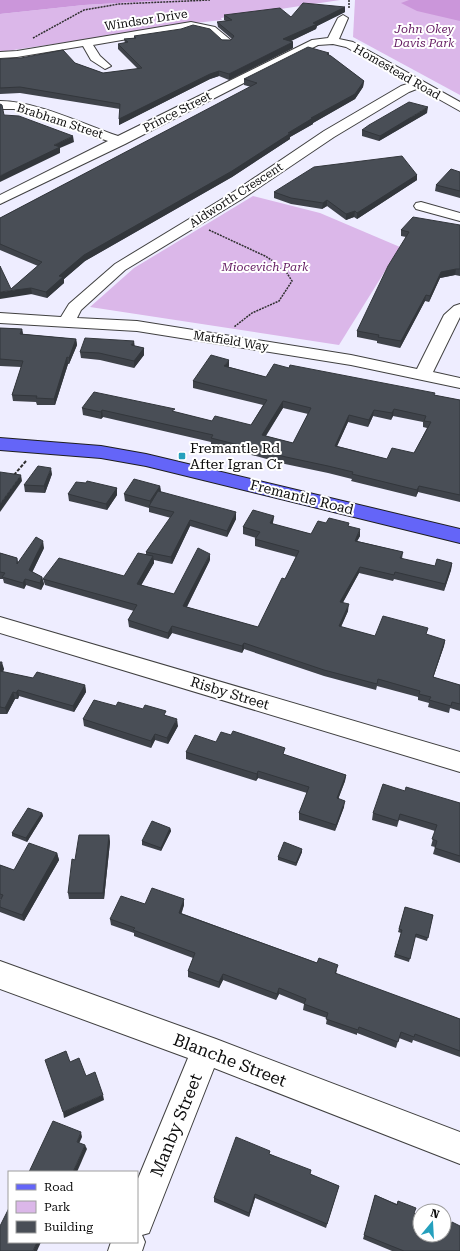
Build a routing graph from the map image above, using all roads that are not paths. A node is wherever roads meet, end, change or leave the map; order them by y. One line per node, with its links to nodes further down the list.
1 (343, 18): 2 (street)
2 (333, 41): 7 (street, Homestead Road); 10 (street, Prince Street)
3 (227, 42): 4 (street, Windsor Drive)
4 (87, 43): 5 (street, Windsor Drive); 6 (street, Windsor Drive)
5 (0, 55)
6 (105, 66)
7 (420, 84): 9 (street, Homestead Road); 16 (street, Aldworth Crescent)
8 (0, 105): 10 (street, Brabham Street)
9 (460, 107)
10 (120, 140): 11 (street, Prince Street)
11 (0, 200)
12 (421, 206): 13 (street)
13 (460, 217)
14 (460, 309): 17 (street)
15 (0, 318): 16 (street, Matfield Way)
16 (66, 322): 17 (street, Matfield Way)
17 (423, 375): 18 (street, Matfield Way)
18 (460, 382)
19 (0, 444): 20 (main road, Fremantle Road)
20 (460, 536)
21 (0, 624): 22 (street, Risby Street)
22 (460, 762)
23 (0, 975): 24 (street, Blanche Street)
24 (206, 1051): 25 (street, Blanche Street); 26 (street, Manby Street)
25 (460, 1148)
26 (138, 1219)

